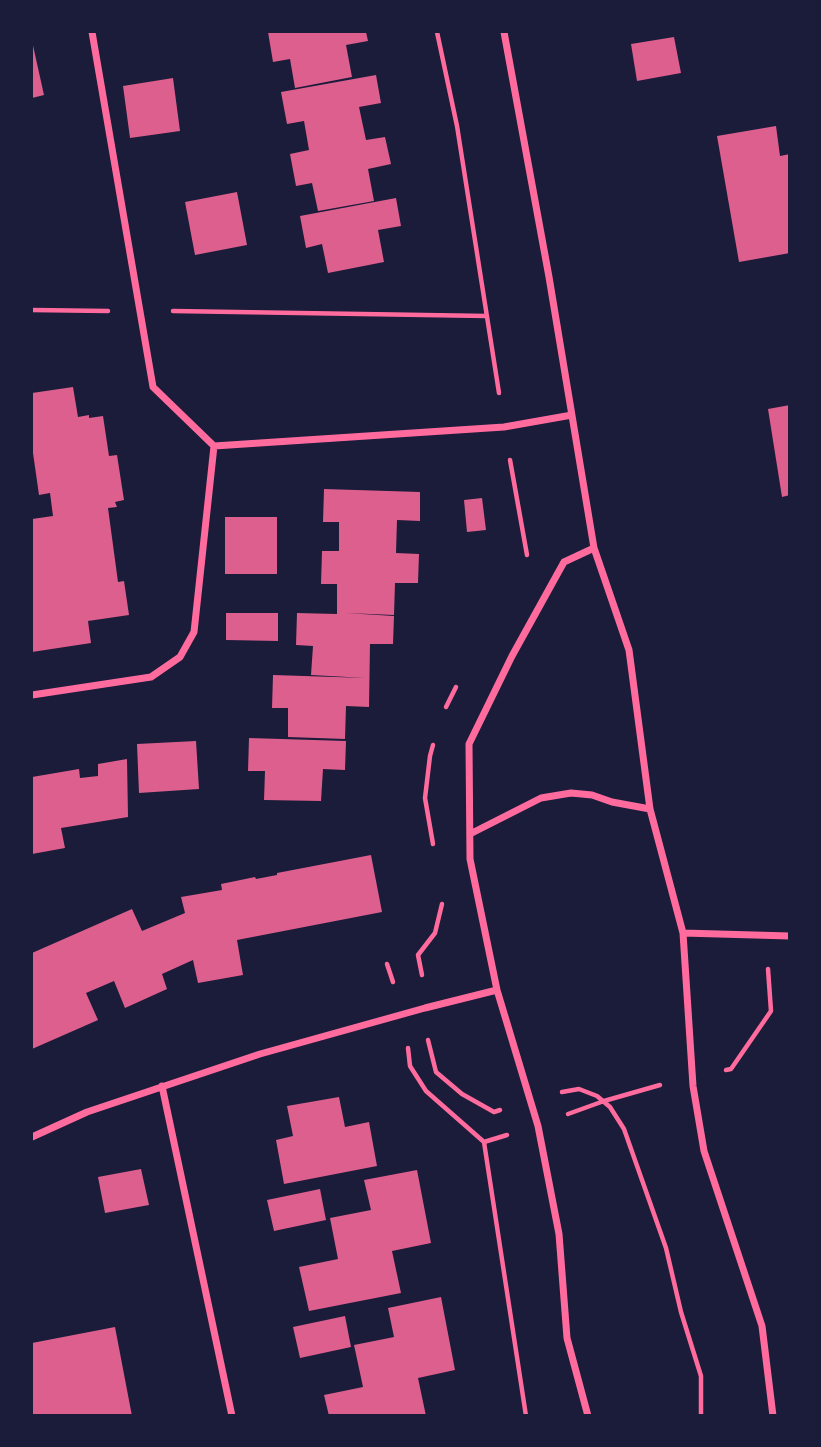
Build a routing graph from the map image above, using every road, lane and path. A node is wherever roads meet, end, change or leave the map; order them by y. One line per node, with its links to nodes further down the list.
1 (92, 32): 5 (street)
2 (437, 32): 6 (path)
3 (504, 32): 7 (street)
4 (32, 310): 5 (path)
5 (140, 311): 6 (path); 9 (street)
6 (487, 316): 8 (path)
7 (572, 415): 8 (street); 10 (street)
8 (504, 427): 9 (street); 11 (path)
9 (214, 446): 13 (street)
10 (594, 548): 16 (street); 17 (street)
11 (529, 562)
12 (459, 681): 14 (path)
13 (32, 695)
14 (444, 712)
15 (437, 734): 18 (path)
16 (650, 809): 17 (street); 20 (street)
17 (470, 834): 24 (street)
18 (434, 850)
19 (441, 896): 25 (path)
20 (683, 933): 21 (street); 27 (street)
21 (766, 935): 22 (street); 27 (path)
22 (789, 936)
23 (387, 964): 26 (path)
24 (497, 990): 25 (street); 29 (street)
25 (425, 1008): 26 (street); 29 (path)
26 (405, 1013): 28 (street); 33 (path)
27 (693, 1076): 30 (path); 38 (street)
28 (162, 1086): 32 (street); 34 (street)
29 (531, 1100): 30 (path); 31 (street)
30 (604, 1101): 31 (path); 37 (path)
31 (538, 1126): 33 (path); 36 (street)
32 (32, 1137)
33 (484, 1142): 35 (path)
34 (232, 1416)
35 (526, 1416)
36 (588, 1416)
37 (701, 1416)
38 (773, 1416)

